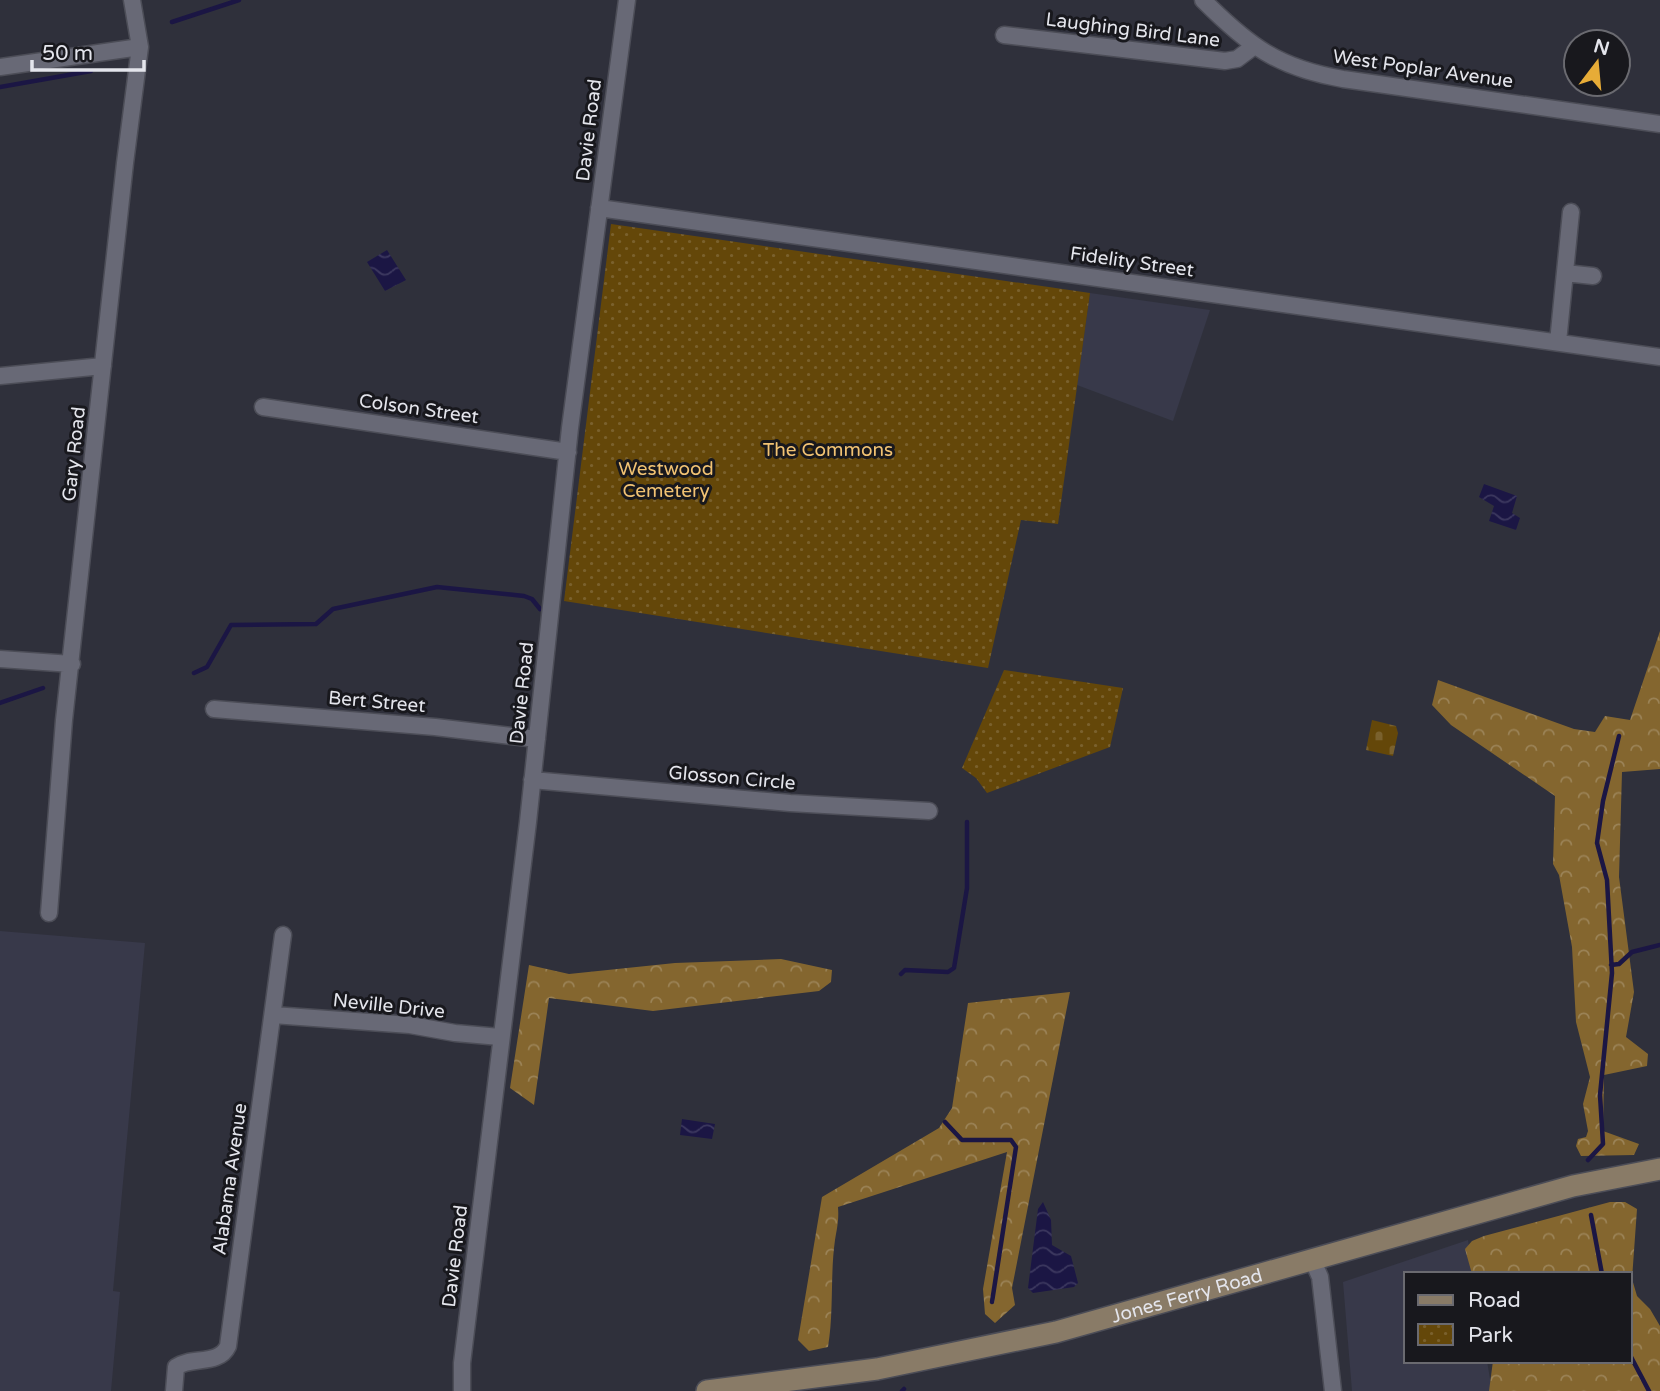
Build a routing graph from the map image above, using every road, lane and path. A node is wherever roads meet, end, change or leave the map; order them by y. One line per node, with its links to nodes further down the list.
1 (132, 0): 5 (street, Gary Road)
2 (627, 0): 9 (street, Davie Road)
3 (1203, 0): 6 (street, West Poplar Avenue)
4 (1004, 35): 6 (street, Laughing Bird Lane)
5 (140, 47): 7 (street); 15 (street, Gary Road)
6 (1253, 47): 8 (street, West Poplar Avenue)
7 (0, 67)
8 (1660, 124)
9 (599, 208): 13 (street, Fidelity Street); 18 (street, Davie Road)
10 (1571, 212): 11 (street)
11 (1566, 273): 12 (street); 13 (street)
12 (1592, 275)
13 (1558, 342): 14 (street, Fidelity Street)
14 (1660, 357)
15 (103, 366): 16 (street); 20 (street, Gary Road)
16 (0, 376)
17 (263, 407): 18 (street, Colson Street)
18 (568, 453): 22 (street, Davie Road)
19 (0, 659): 20 (street)
20 (72, 664): 25 (street, Gary Road)
21 (214, 709): 22 (street, Bert Street)
22 (537, 739): 23 (street, Davie Road)
23 (532, 779): 24 (street, Glosson Circle); 28 (street, Davie Road)
24 (929, 811)
25 (49, 913)
26 (283, 935): 27 (street, Alabama Avenue)
27 (273, 1015): 28 (street, Neville Drive); 31 (street, Alabama Avenue)
28 (500, 1037): 32 (street, Davie Road)
29 (1660, 1169): 30 (main road, Jones Ferry Road)
30 (1312, 1259): 33 (main road, Jones Ferry Road); 34 (street)
31 (174, 1391)
32 (462, 1391)
33 (707, 1391)
34 (1333, 1391)

